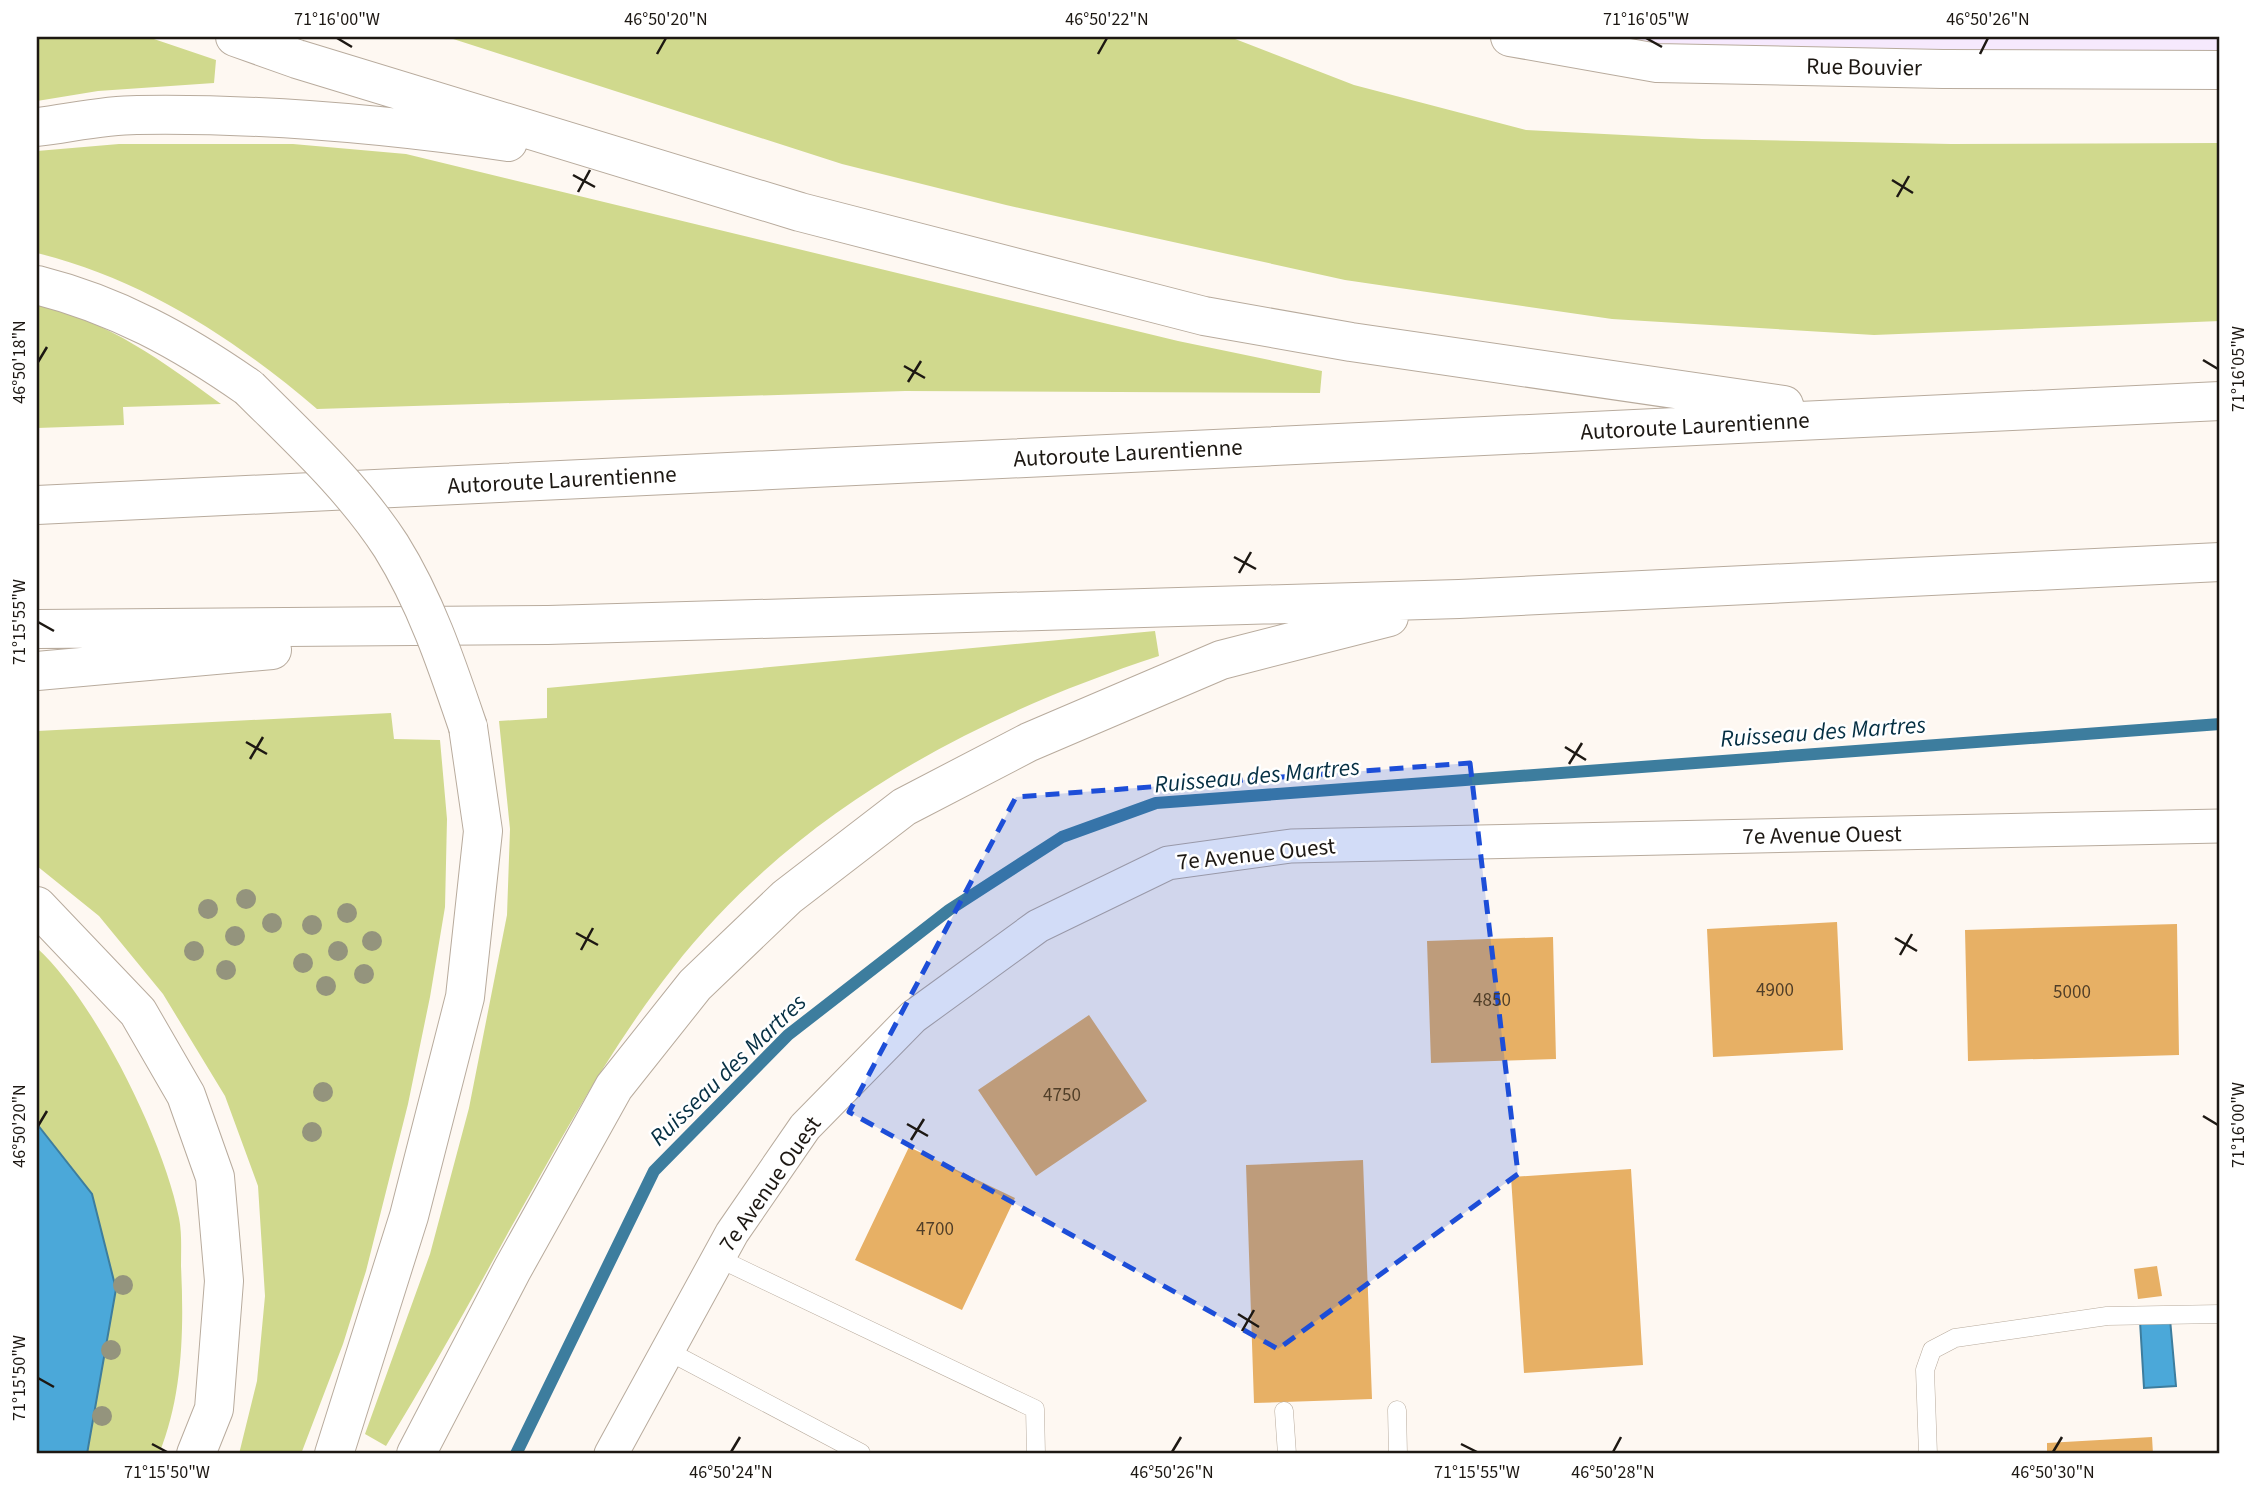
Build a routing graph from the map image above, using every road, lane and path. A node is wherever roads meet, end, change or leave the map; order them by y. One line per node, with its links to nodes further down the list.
1 (235, 37): 5 (main road)
2 (1510, 37): 3 (main road, Rue Bouvier)
3 (2220, 70)
4 (37, 127): 5 (main road)
5 (638, 160): 8 (main road)
6 (37, 285): 24 (main road, bridge)
7 (2220, 401): 8 (main road, Autoroute Laurentienne)
8 (1873, 418): 9 (main road, Autoroute Laurentienne)
9 (37, 505)
10 (2220, 562): 11 (main road)
11 (1459, 599): 12 (main road); 25 (main road)
12 (548, 625): 13 (main road); 14 (main road)
13 (37, 629)
14 (37, 671)
15 (2220, 827): 17 (street, 7e Avenue Ouest)
16 (37, 906): 23 (main road)
17 (718, 1258): 19 (street, 7e Avenue Ouest); 27 (lane)
18 (2220, 1314): 30 (lane)
19 (668, 1351): 22 (lane); 26 (street, 7e Avenue Ouest)
20 (1397, 1410): 29 (lane)
21 (1284, 1411): 28 (lane)
22 (861, 1452)
23 (196, 1454)
24 (334, 1454)
25 (416, 1454)
26 (611, 1454)
27 (1036, 1454)
28 (1287, 1454)
29 (1398, 1454)
30 (1927, 1454)

